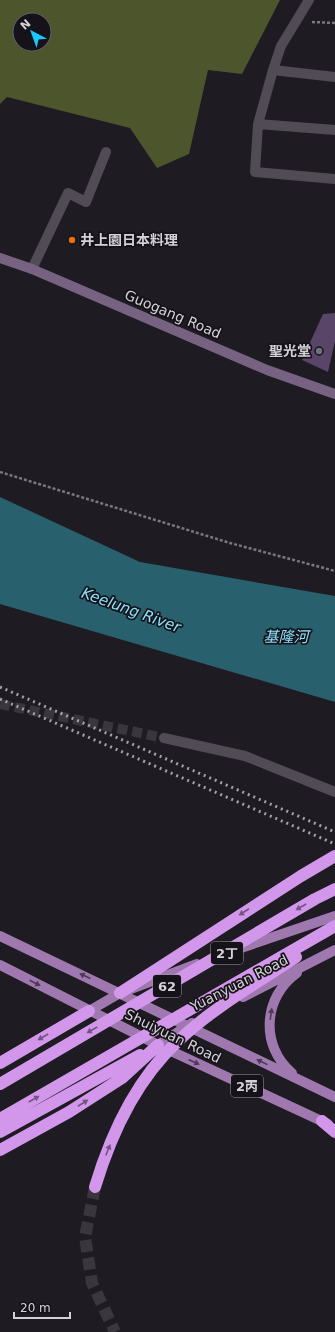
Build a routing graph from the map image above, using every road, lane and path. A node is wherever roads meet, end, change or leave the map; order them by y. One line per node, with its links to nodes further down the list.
1 (309, 0): 2 (street)
2 (296, 21): 3 (path); 4 (street)
3 (335, 23)
4 (273, 70): 5 (street); 6 (street)
5 (335, 77)
6 (258, 124): 7 (street); 9 (street)
7 (335, 130)
8 (106, 152): 11 (street)
9 (335, 179)
10 (0, 258): 11 (street, Guogang Road)
11 (32, 269): 12 (street, Guogang Road)
12 (335, 394)
13 (0, 472): 14 (path)
14 (335, 571)
15 (164, 738): 16 (street)
16 (335, 792)
17 (335, 856): 26 (highway, one-way to 26)
18 (335, 889): 32 (highway, 62, one-way to 32)
19 (335, 916): 26 (main road, Yuanyuan Road / 2丁)
20 (335, 926): 34 (highway, 62, one-way to 20)
21 (335, 930): 40 (highway, one-way to 21)
22 (0, 936): 26 (main road, Shuiyuan Road, one-way to 22)
23 (335, 950): 24 (main road, Yuanyuan Road)
24 (317, 959): 28 (main road, Yuanyuan Road); 31 (main road, one-way to 24)
25 (0, 965): 27 (main road, Shuiyuan Road, one-way to 27)
26 (120, 993): 27 (main road, Yuanyuan Road); 28 (main road, Shuiyuan Road)
27 (88, 1011): 29 (main road, Shuiyuan Road); 30 (highway, one-way to 30)
28 (186, 1025): 29 (main road, Yuanyuan Road); 31 (main road, Shuiyuan Road / 2丙, one-way to 28)
29 (158, 1045): 35 (main road, Shuiyuan Road / 2丙, one-way to 35); 37 (highway); 39 (highway, one-way to 29)
30 (0, 1063)
31 (304, 1082): 33 (main road, Shuiyuan Road / 2丙)
32 (0, 1084)
33 (335, 1097)
34 (0, 1119)
35 (322, 1121): 36 (main road, Shuiyuan Road / 2丙); 38 (highway)
36 (335, 1127)
37 (0, 1132)
38 (335, 1132)
39 (0, 1150)
40 (95, 1187)

